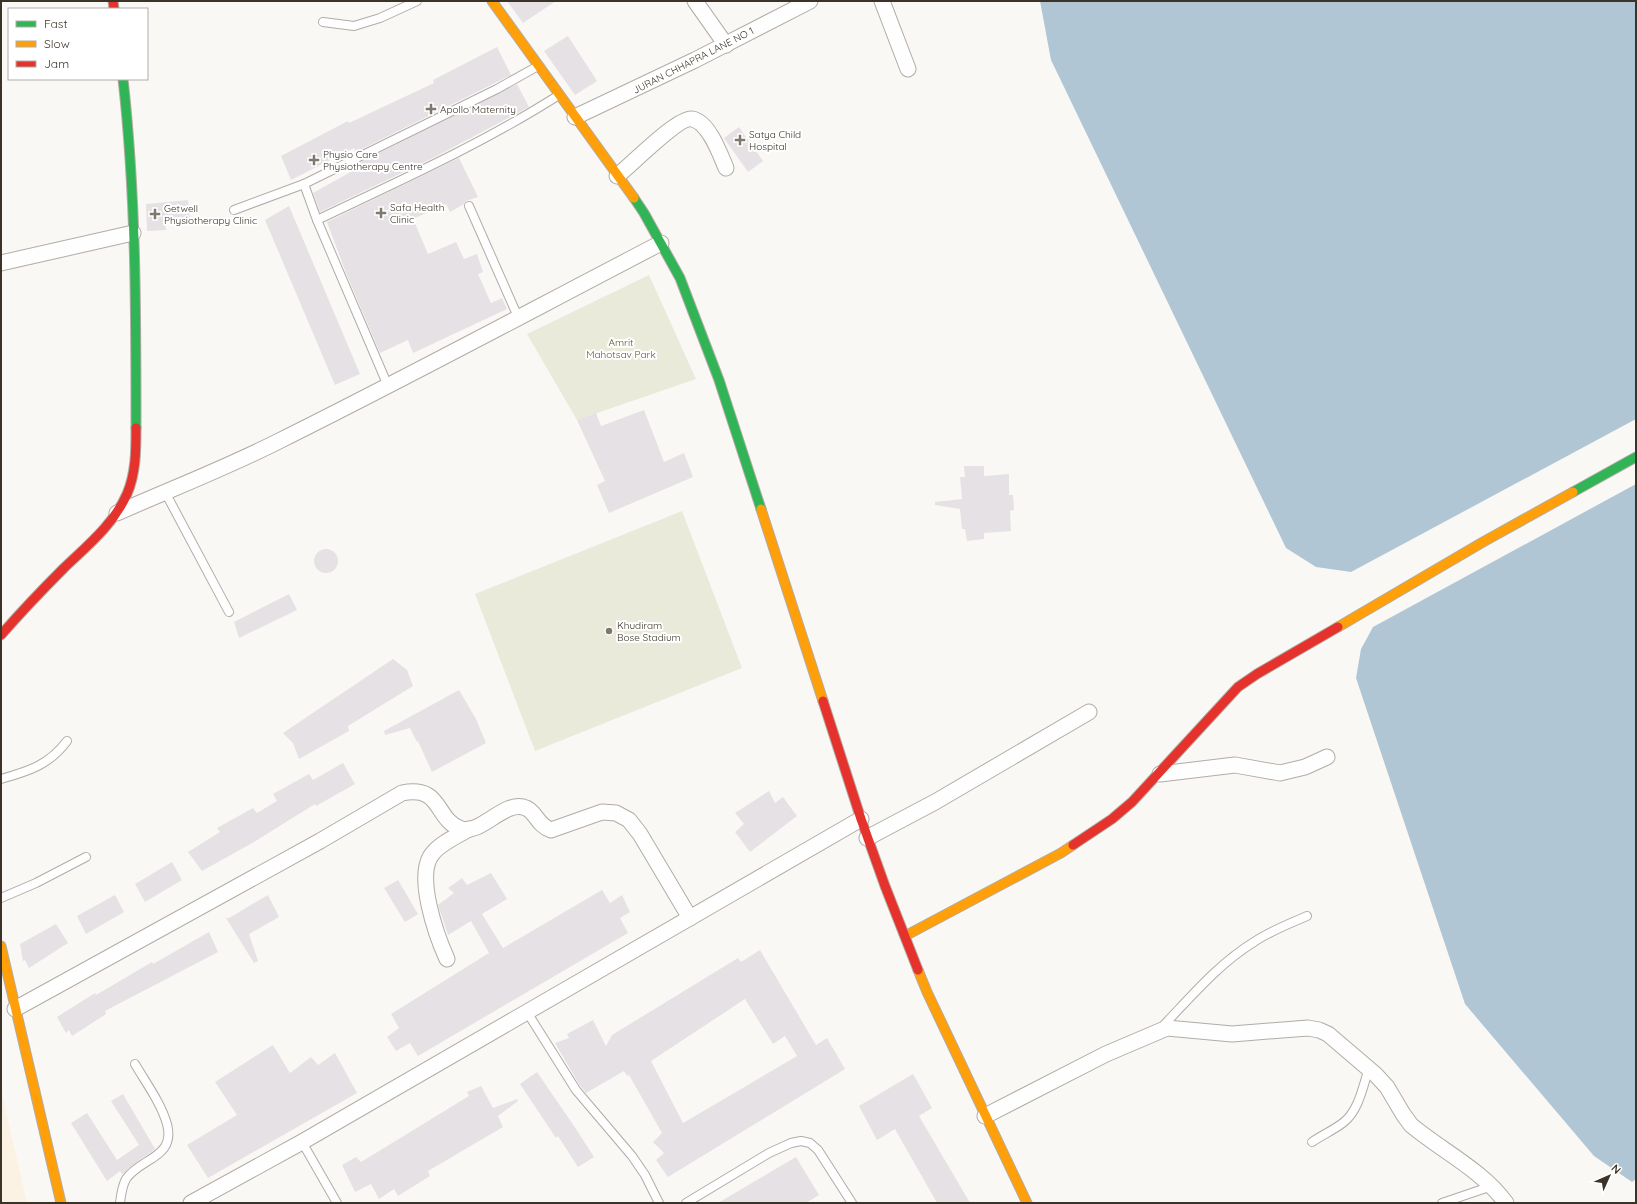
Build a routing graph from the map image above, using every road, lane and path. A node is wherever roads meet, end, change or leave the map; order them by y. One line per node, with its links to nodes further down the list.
1 (417, 1): 6 (lane)
2 (492, 1): 8 (main road)
3 (695, 1): 7 (street)
4 (810, 1): 7 (street, JURAN CHHAPRA LANE NO 1)
5 (882, 1): 9 (street)
6 (323, 22)
7 (726, 45): 12 (street, JURAN CHHAPRA LANE NO 1)
8 (538, 66): 11 (main road); 15 (lane)
9 (908, 69)
10 (123, 80): 19 (main road)
11 (559, 95): 12 (main road); 18 (lane)
12 (575, 117): 14 (main road)
13 (726, 168): 14 (street)
14 (617, 176): 20 (main road)
15 (304, 184): 17 (lane); 18 (lane)
16 (469, 206): 22 (lane)
17 (234, 210)
18 (317, 220): 23 (lane)
19 (133, 234): 21 (street); 26 (main road)
20 (661, 243): 22 (street); 34 (main road)
21 (1, 263)
22 (518, 317): 23 (street)
23 (388, 386): 25 (street)
24 (1636, 457): 32 (main road)
25 (166, 492): 26 (street); 27 (lane)
26 (117, 513): 28 (main road)
27 (229, 612)
28 (1, 635)
29 (1089, 712): 36 (street)
30 (67, 741): 33 (lane)
31 (1327, 757): 32 (street)
32 (1160, 774): 41 (main road)
33 (1, 779)
34 (861, 819): 36 (main road); 40 (street)
35 (469, 829): 40 (street); 43 (street); 44 (street)
36 (867, 838): 41 (main road)
37 (86, 857): 38 (lane)
38 (1, 898)
39 (1307, 916): 46 (lane)
40 (690, 918): 45 (street)
41 (905, 936): 49 (main road)
42 (1, 946): 44 (main road)
43 (447, 959)
44 (15, 1009): 53 (main road)
45 (527, 1012): 50 (street); 57 (lane)
46 (1158, 1031): 48 (street); 49 (street)
47 (135, 1064): 54 (lane)
48 (1369, 1068): 51 (lane); 52 (street)
49 (985, 1116): 60 (main road)
50 (302, 1142): 55 (street); 56 (lane)
51 (1312, 1142)
52 (1492, 1186): 61 (lane); 62 (street)
53 (61, 1203)
54 (120, 1203)
55 (191, 1203)
56 (337, 1203)
57 (659, 1203)
58 (686, 1203): 59 (lane)
59 (852, 1203)
60 (1027, 1203)
61 (1442, 1203)
62 (1506, 1203)

